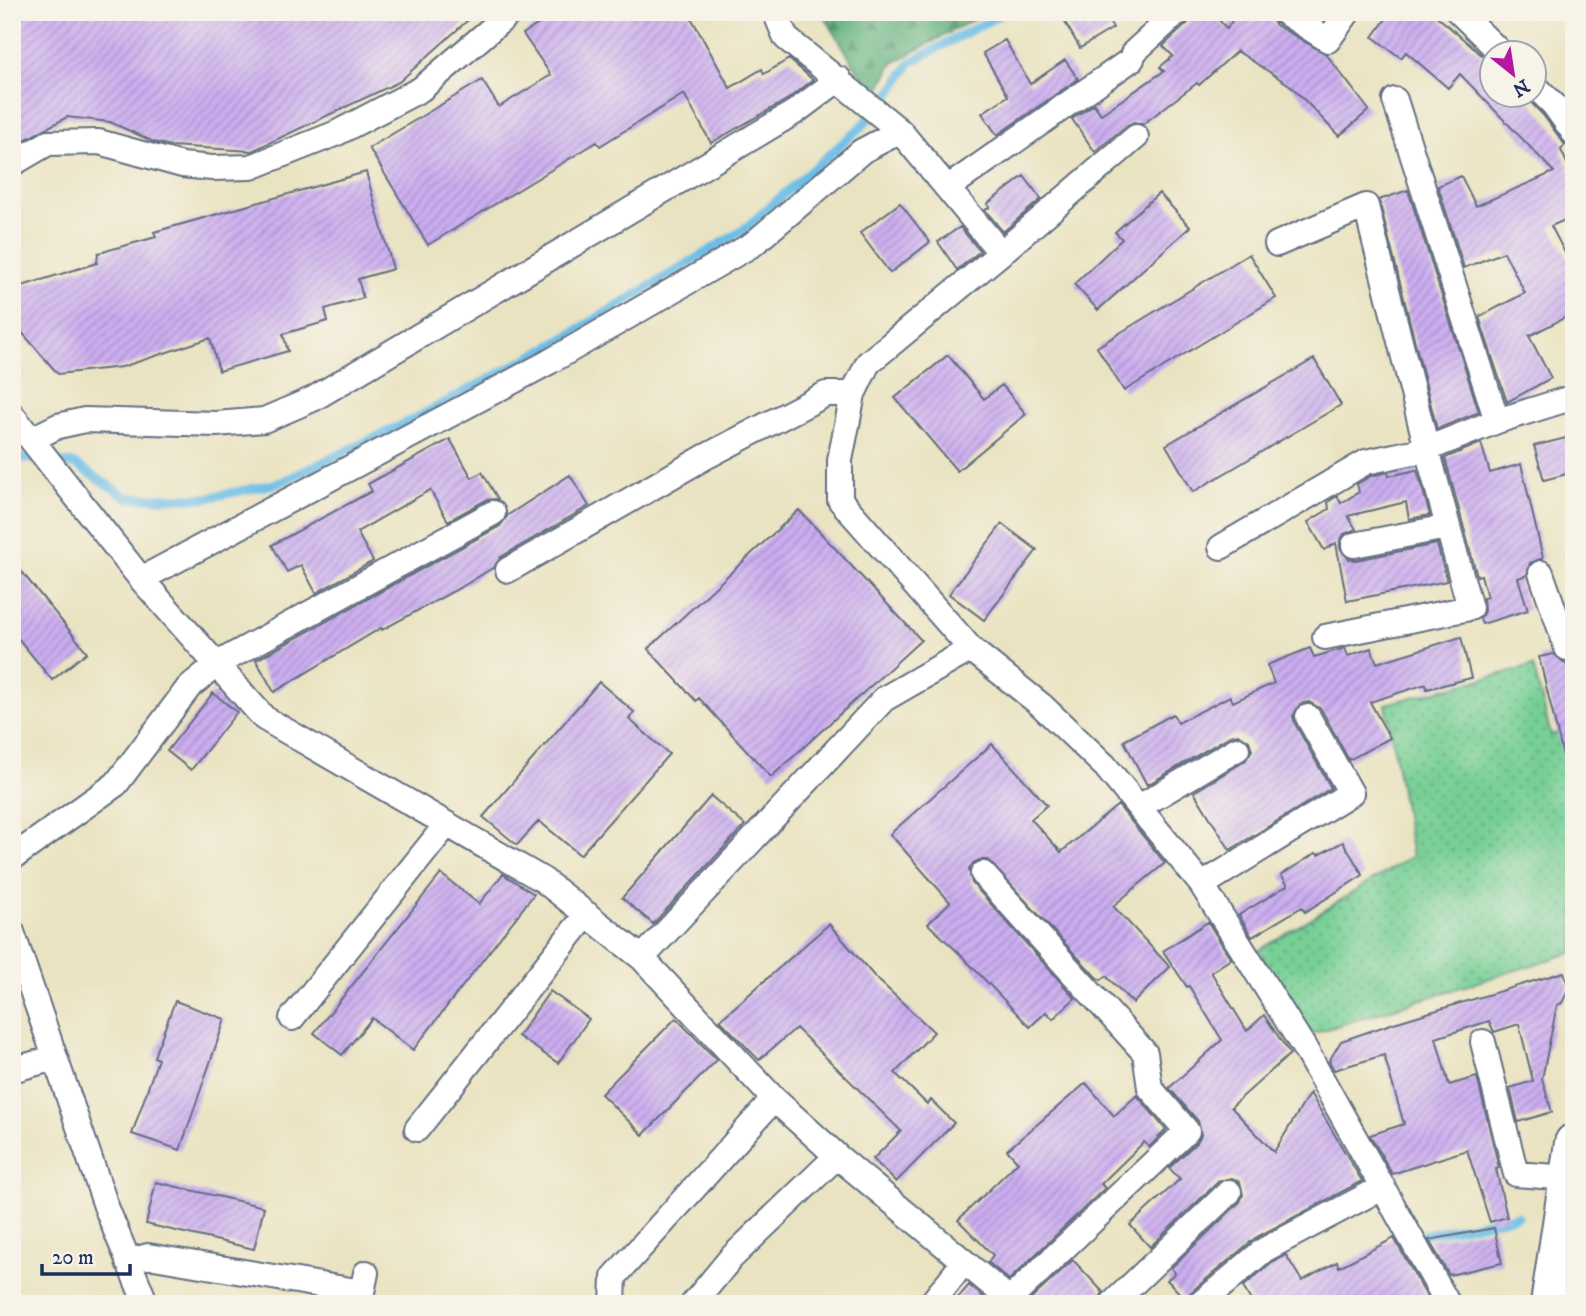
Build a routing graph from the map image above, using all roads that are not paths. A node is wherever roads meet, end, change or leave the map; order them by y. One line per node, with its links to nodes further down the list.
1 (511, 12): 14 (street)
2 (775, 12): 8 (street)
3 (1178, 12): 15 (street)
4 (1284, 12): 5 (street)
5 (1348, 12)
6 (1459, 12): 7 (street)
7 (1486, 38)
8 (847, 86): 11 (street); 22 (street)
9 (1548, 99): 12 (street)
10 (1395, 100): 21 (street)
11 (900, 131): 15 (street); 30 (street)
12 (1574, 132)
13 (1136, 137): 17 (street)
14 (12, 164)
15 (949, 187): 17 (street)
16 (1277, 244): 23 (street)
17 (1001, 253): 18 (street)
18 (853, 394): 28 (street); 33 (street)
19 (1574, 397): 21 (street)
20 (12, 415): 22 (street)
21 (1497, 421): 23 (street)
22 (34, 442): 30 (street)
23 (1427, 449): 25 (street); 27 (street)
24 (493, 513): 34 (street)
25 (1447, 527): 26 (street); 31 (street)
26 (1354, 545)
27 (1221, 547)
28 (508, 570)
29 (1541, 573): 32 (street)
30 (141, 579): 34 (street)
31 (1325, 638)
32 (1574, 646)
33 (971, 649): 37 (street); 44 (street)
34 (218, 664): 38 (street); 39 (street)
35 (1308, 717): 41 (street)
36 (1237, 750): 37 (street)
37 (1139, 807): 41 (street)
38 (447, 824): 42 (street); 45 (street)
39 (12, 859)
40 (983, 874): 58 (street)
41 (1202, 885): 53 (street)
42 (587, 914): 44 (street); 50 (street)
43 (12, 932): 47 (street)
44 (642, 958): 49 (street)
45 (292, 1018)
46 (1483, 1042): 52 (street)
47 (54, 1058): 48 (street); 55 (street)
48 (12, 1070)
49 (774, 1099): 51 (street); 60 (street)
50 (417, 1129)
51 (837, 1156): 56 (street); 61 (street)
52 (1570, 1180): 66 (main road)
53 (1383, 1187): 64 (street); 65 (street)
54 (1229, 1192): 63 (street)
55 (128, 1262): 57 (street); 59 (street)
56 (964, 1262): 58 (street); 62 (street)
57 (366, 1273)
58 (1013, 1301)
59 (146, 1304)
60 (613, 1304)
61 (693, 1304)
62 (931, 1304)
63 (1112, 1304)
64 (1200, 1304)
65 (1448, 1304)
66 (1550, 1304)

